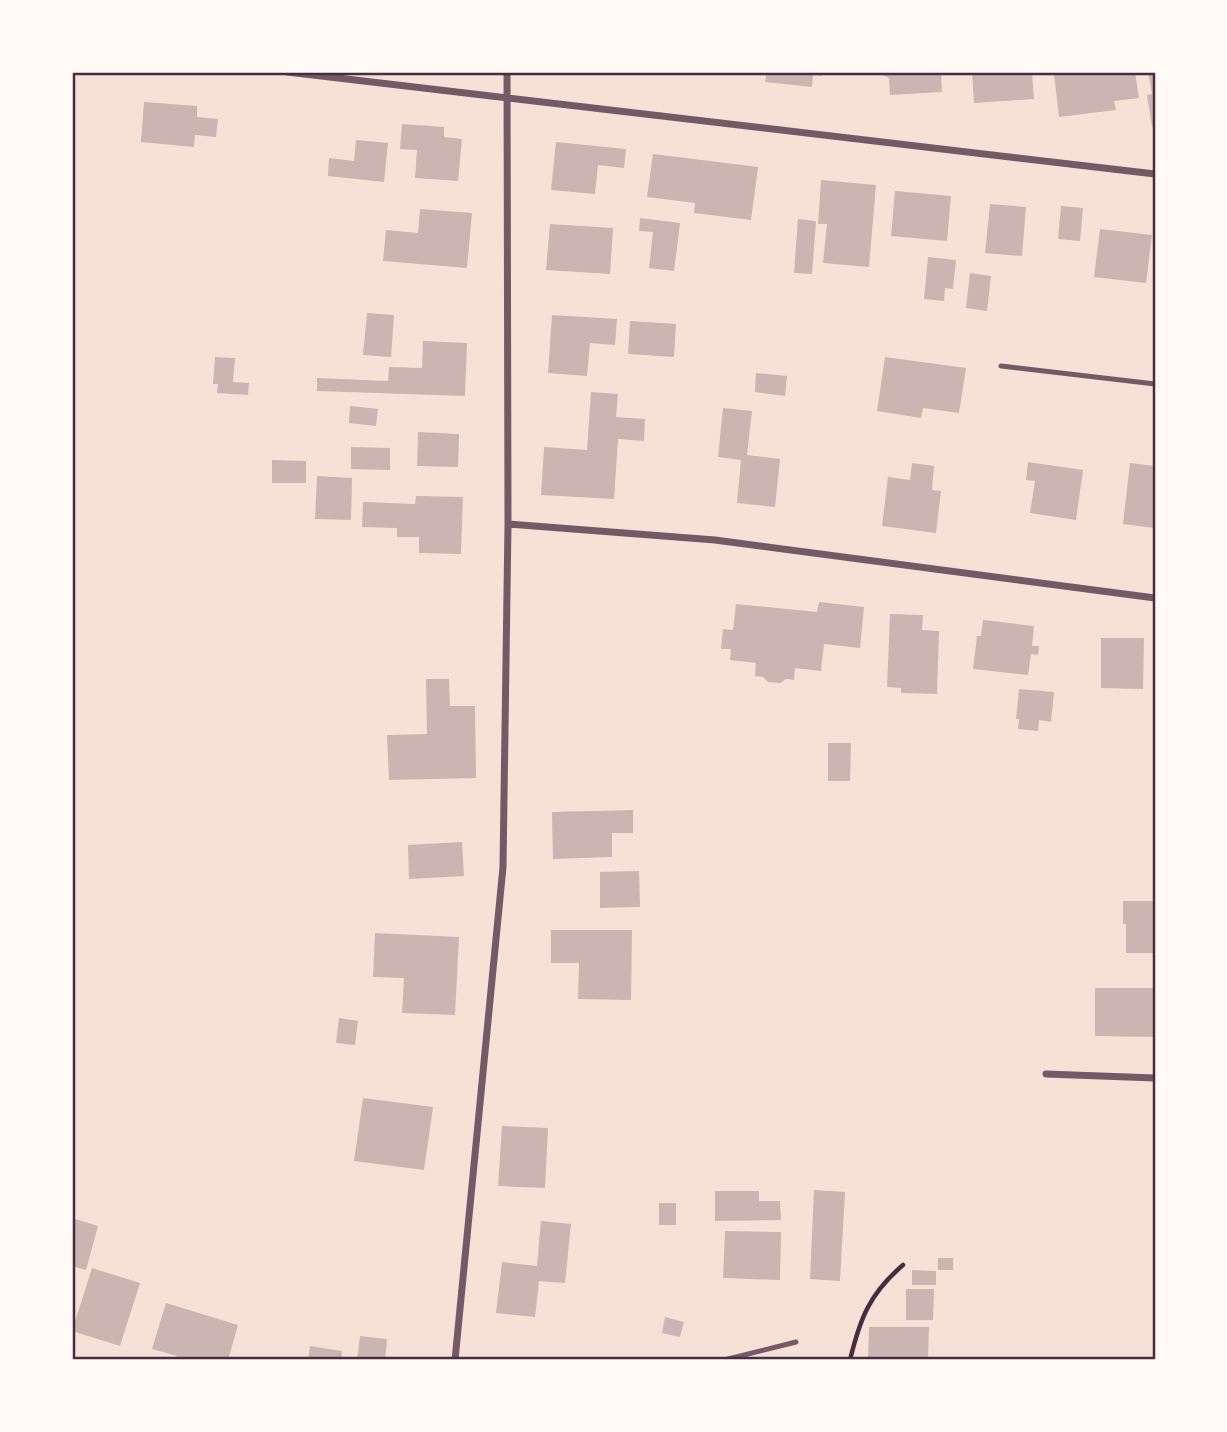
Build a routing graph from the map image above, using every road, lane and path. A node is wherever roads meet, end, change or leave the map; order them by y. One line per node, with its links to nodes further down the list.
1 (287, 72): 3 (street)
2 (507, 72): 3 (street)
3 (507, 97): 4 (street); 7 (street)
4 (1155, 174)
5 (1001, 366): 6 (lane)
6 (1155, 384)
7 (508, 524): 8 (street); 13 (street)
8 (1155, 598)
9 (1046, 1074): 10 (street)
10 (1155, 1078)
11 (903, 1265): 15 (path)
12 (796, 1342): 14 (lane)
13 (455, 1360)
14 (724, 1360)
15 (850, 1360)

